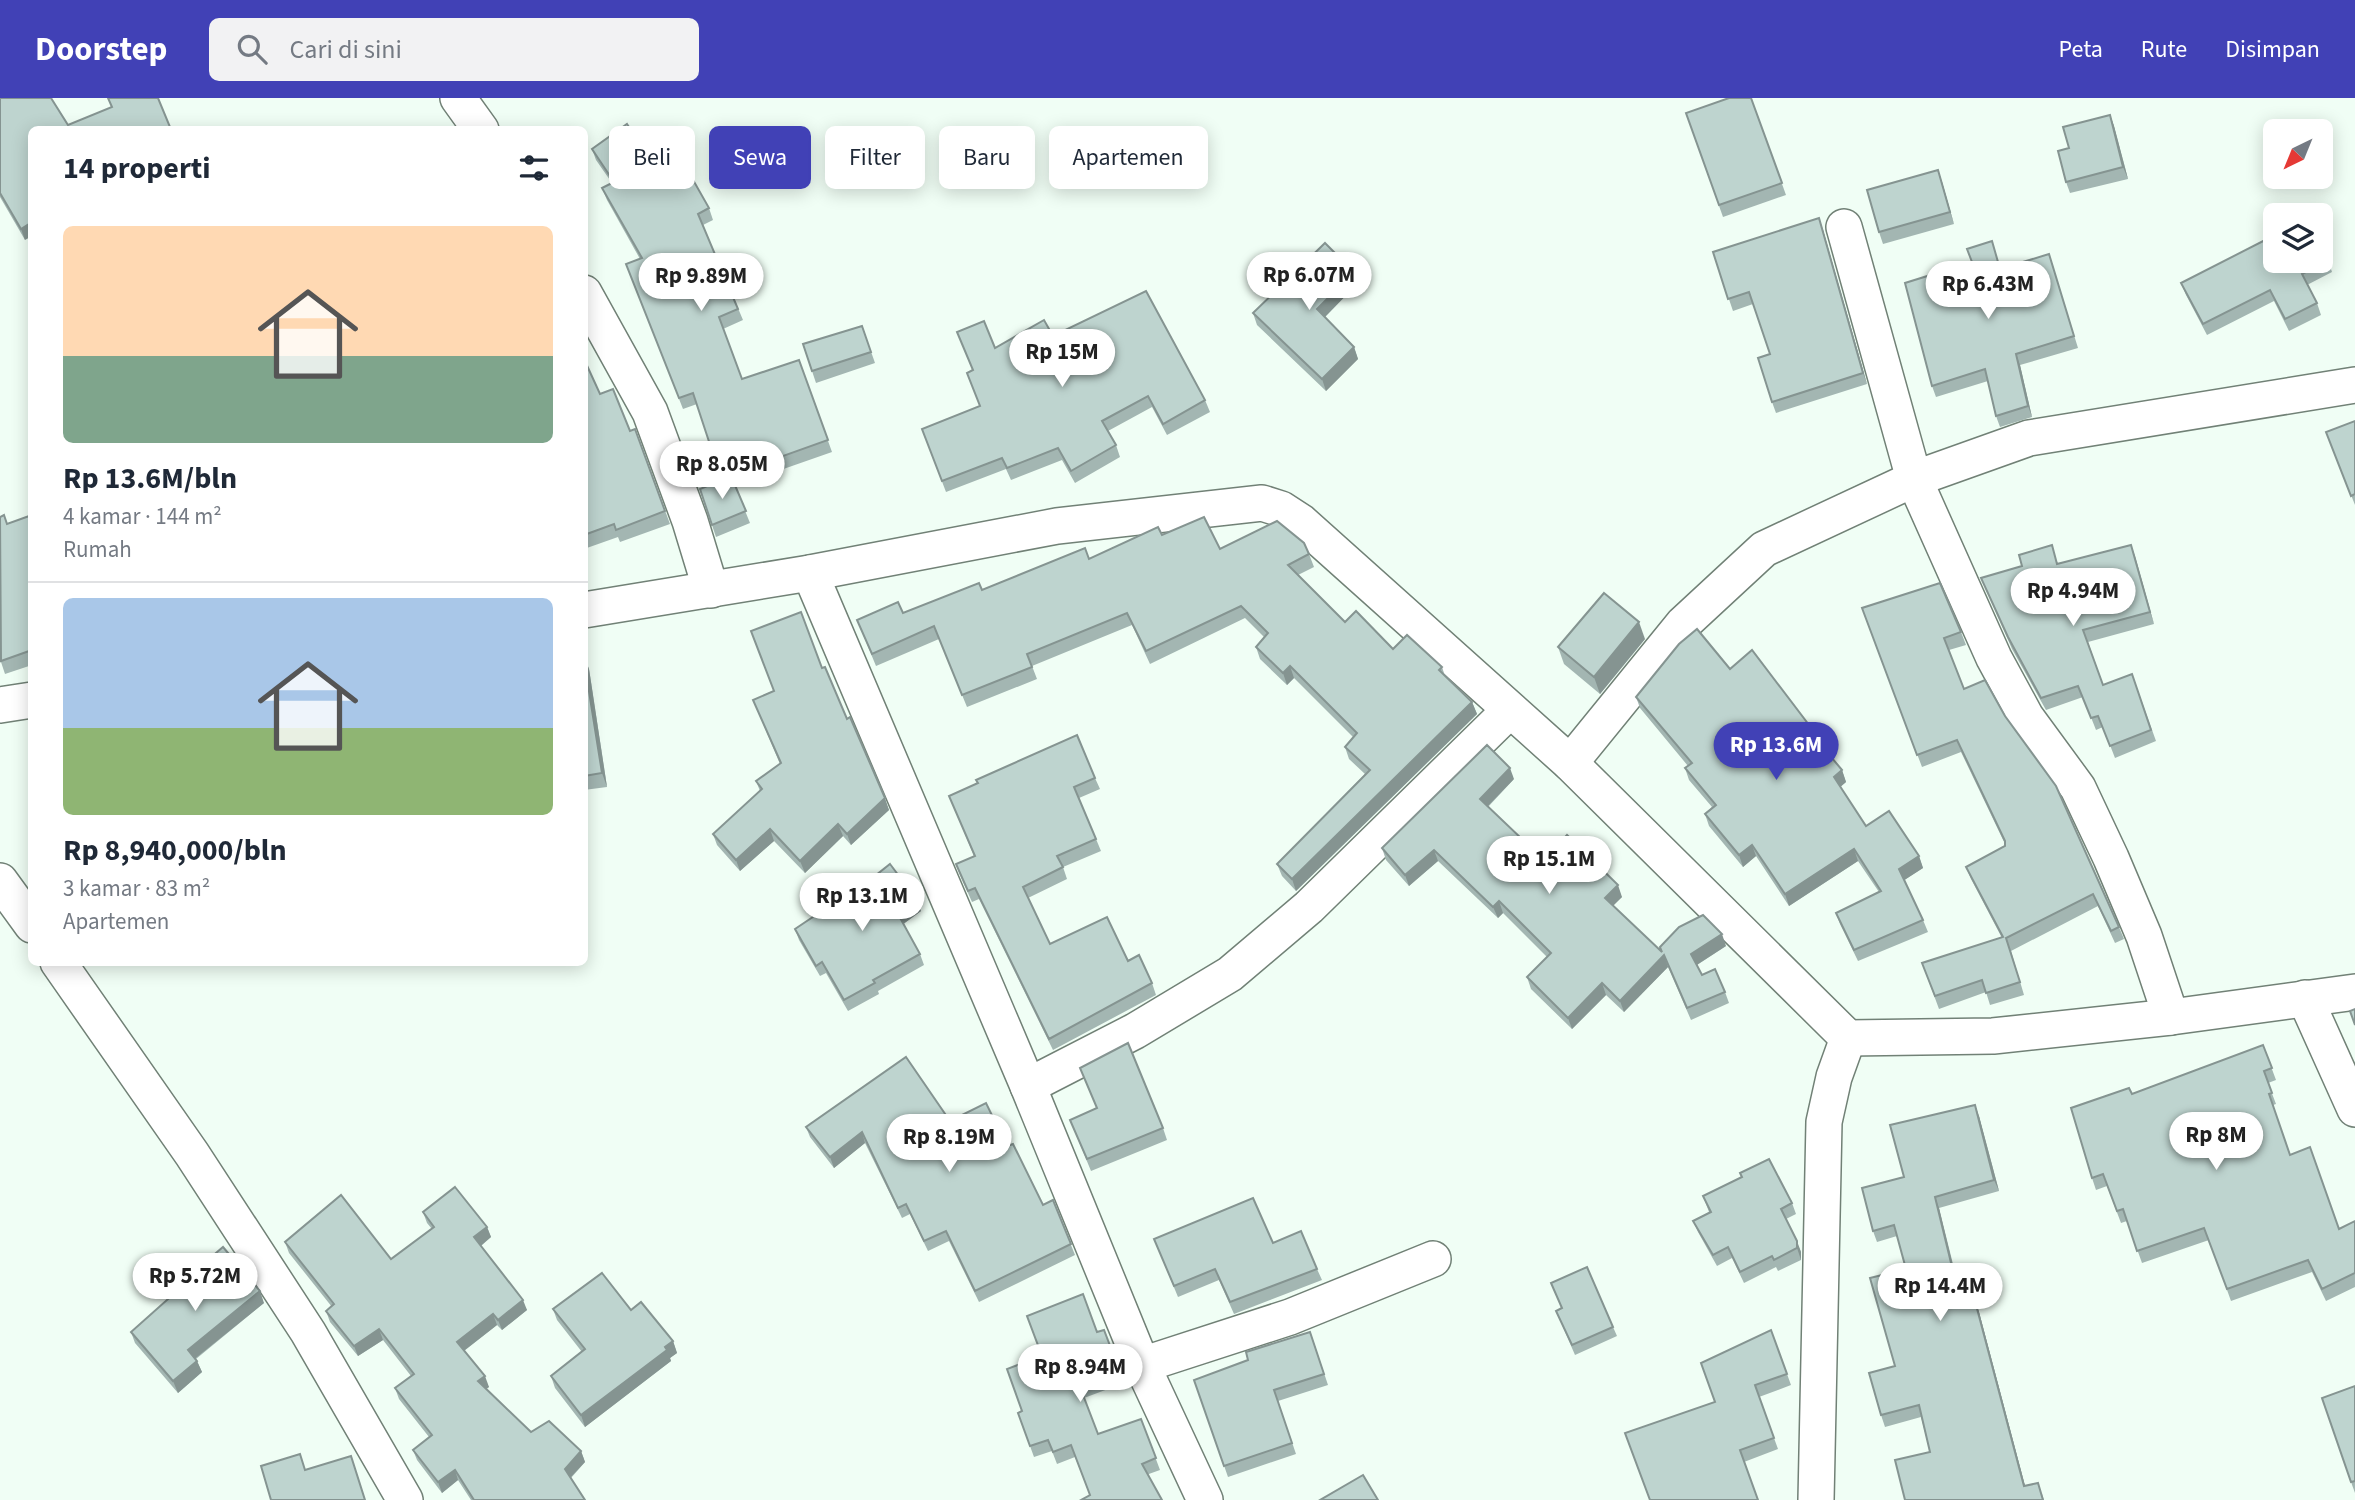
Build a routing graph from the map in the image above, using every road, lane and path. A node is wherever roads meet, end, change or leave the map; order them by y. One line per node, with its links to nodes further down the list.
1 (458, 98): 2 (street)
2 (478, 126)
3 (1844, 227): 6 (street)
4 (588, 300): 8 (street)
5 (2355, 384): 6 (street)
6 (1914, 479): 13 (street); 19 (street)
7 (810, 573): 8 (street); 12 (street); 21 (street)
8 (711, 590): 9 (street)
9 (588, 609)
10 (28, 701): 11 (street)
11 (0, 705)
12 (1510, 710): 13 (street); 21 (street)
13 (1570, 763): 20 (street)
14 (0, 881): 15 (street)
15 (28, 920)
16 (61, 966): 25 (street)
17 (2355, 992): 18 (street)
18 (2305, 998): 19 (street); 22 (street)
19 (2171, 1017): 20 (street)
20 (1848, 1038): 27 (street)
21 (1028, 1086): 24 (street)
22 (2355, 1110)
23 (1433, 1259): 24 (street)
24 (1142, 1366): 26 (street)
25 (405, 1500)
26 (1205, 1500)
27 (1816, 1500)

